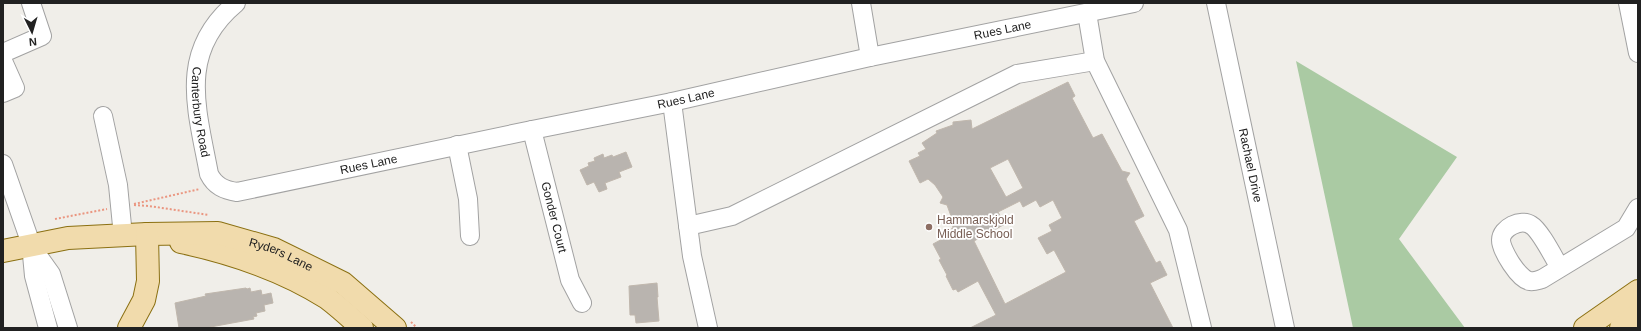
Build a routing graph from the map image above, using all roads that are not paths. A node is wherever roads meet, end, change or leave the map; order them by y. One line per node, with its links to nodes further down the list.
1 (31, 3): 8 (street)
2 (236, 3): 19 (street, Canterbury Road)
3 (861, 3): 10 (street)
4 (1134, 3): 7 (street, Rues Lane)
5 (1216, 3): 38 (street, Rachael Drive)
6 (1628, 3): 9 (street)
7 (1086, 13): 10 (street, Rues Lane); 12 (street)
8 (3, 53)
9 (1638, 53)
10 (870, 57): 14 (street, Rues Lane)
11 (3, 60): 13 (street)
12 (1095, 61): 21 (street); 37 (street)
13 (3, 93)
14 (672, 102): 16 (street, Rues Lane); 21 (street)
15 (103, 116): 23 (street)
16 (532, 130): 17 (street, Rues Lane); 29 (street, Gonder Court)
17 (458, 145): 19 (street, Rues Lane); 24 (street)
18 (3, 164): 25 (street)
19 (237, 192)
20 (1638, 208): 27 (street)
21 (688, 226): 36 (street)
22 (147, 234): 23 (main road, Ryders Lane); 33 (main road); 34 (main road, Ryders Lane); 35 (main road, Ryders Lane)
23 (123, 236): 25 (main road, Ryders Lane)
24 (470, 236)
25 (30, 244): 26 (main road); 31 (street); 32 (street)
26 (3, 250)
27 (1560, 268)
28 (1638, 291): 39 (main road)
29 (582, 303)
30 (1638, 314): 40 (main road)
31 (48, 328)
32 (68, 328)
33 (129, 328)
34 (362, 328)
35 (395, 328)
36 (708, 328)
37 (1202, 328)
38 (1286, 328)
39 (1586, 328)
40 (1621, 328)

